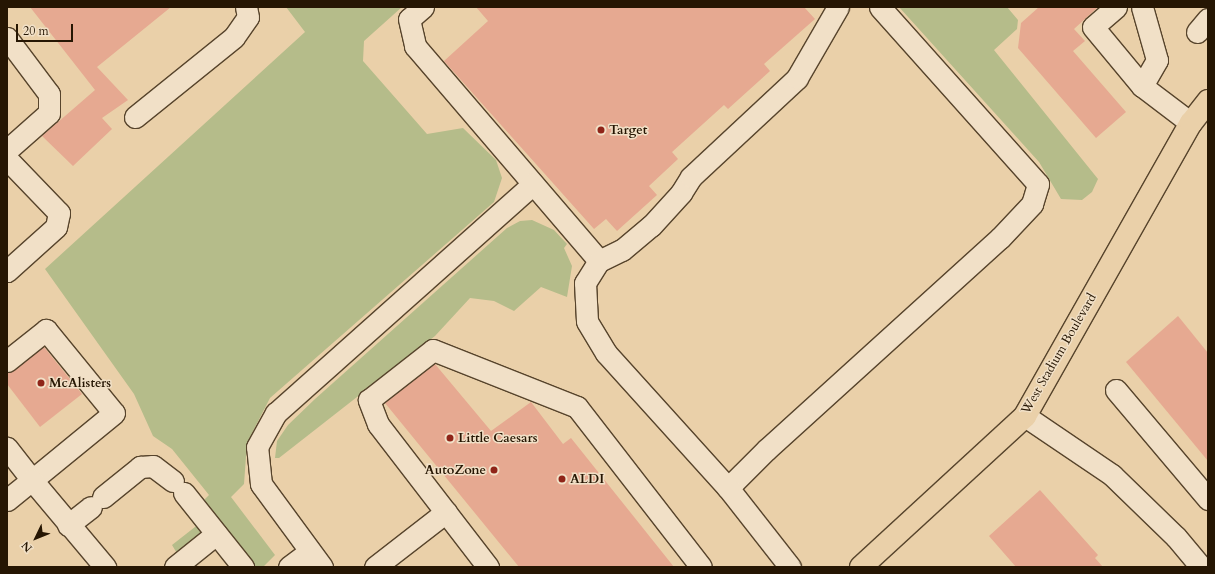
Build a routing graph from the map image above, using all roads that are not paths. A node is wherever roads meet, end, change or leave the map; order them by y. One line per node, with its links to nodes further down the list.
1 (246, 7): 10 (lane)
2 (423, 7): 14 (lane)
3 (838, 7): 15 (lane)
4 (880, 7): 22 (lane)
5 (1116, 7): 8 (lane)
6 (1142, 7): 8 (lane)
7 (7, 38): 12 (lane)
8 (1142, 86): 11 (lane)
9 (1208, 101): 11 (main road, West Stadium Boulevard)
10 (135, 116)
11 (1191, 123): 19 (main road, West Stadium Boulevard)
12 (7, 150)
13 (7, 159): 16 (lane)
14 (533, 184): 15 (lane); 28 (lane)
15 (599, 261): 22 (lane)
16 (7, 271)
17 (7, 361): 21 (lane)
18 (1116, 390): 23 (lane)
19 (1025, 416): 29 (lane); 38 (main road, West Stadium Boulevard)
20 (7, 448): 21 (lane)
21 (32, 480): 24 (lane); 26 (lane)
22 (728, 488): 37 (lane)
23 (1208, 499)
24 (7, 500)
25 (446, 512): 34 (lane); 35 (lane); 36 (lane)
26 (68, 525): 27 (lane); 31 (lane)
27 (216, 534): 30 (lane); 32 (lane)
28 (316, 559): 33 (lane)
29 (1203, 564)
30 (181, 565)
31 (105, 567)
32 (243, 567)
33 (289, 567)
34 (374, 567)
35 (488, 567)
36 (701, 567)
37 (790, 567)
38 (861, 567)

